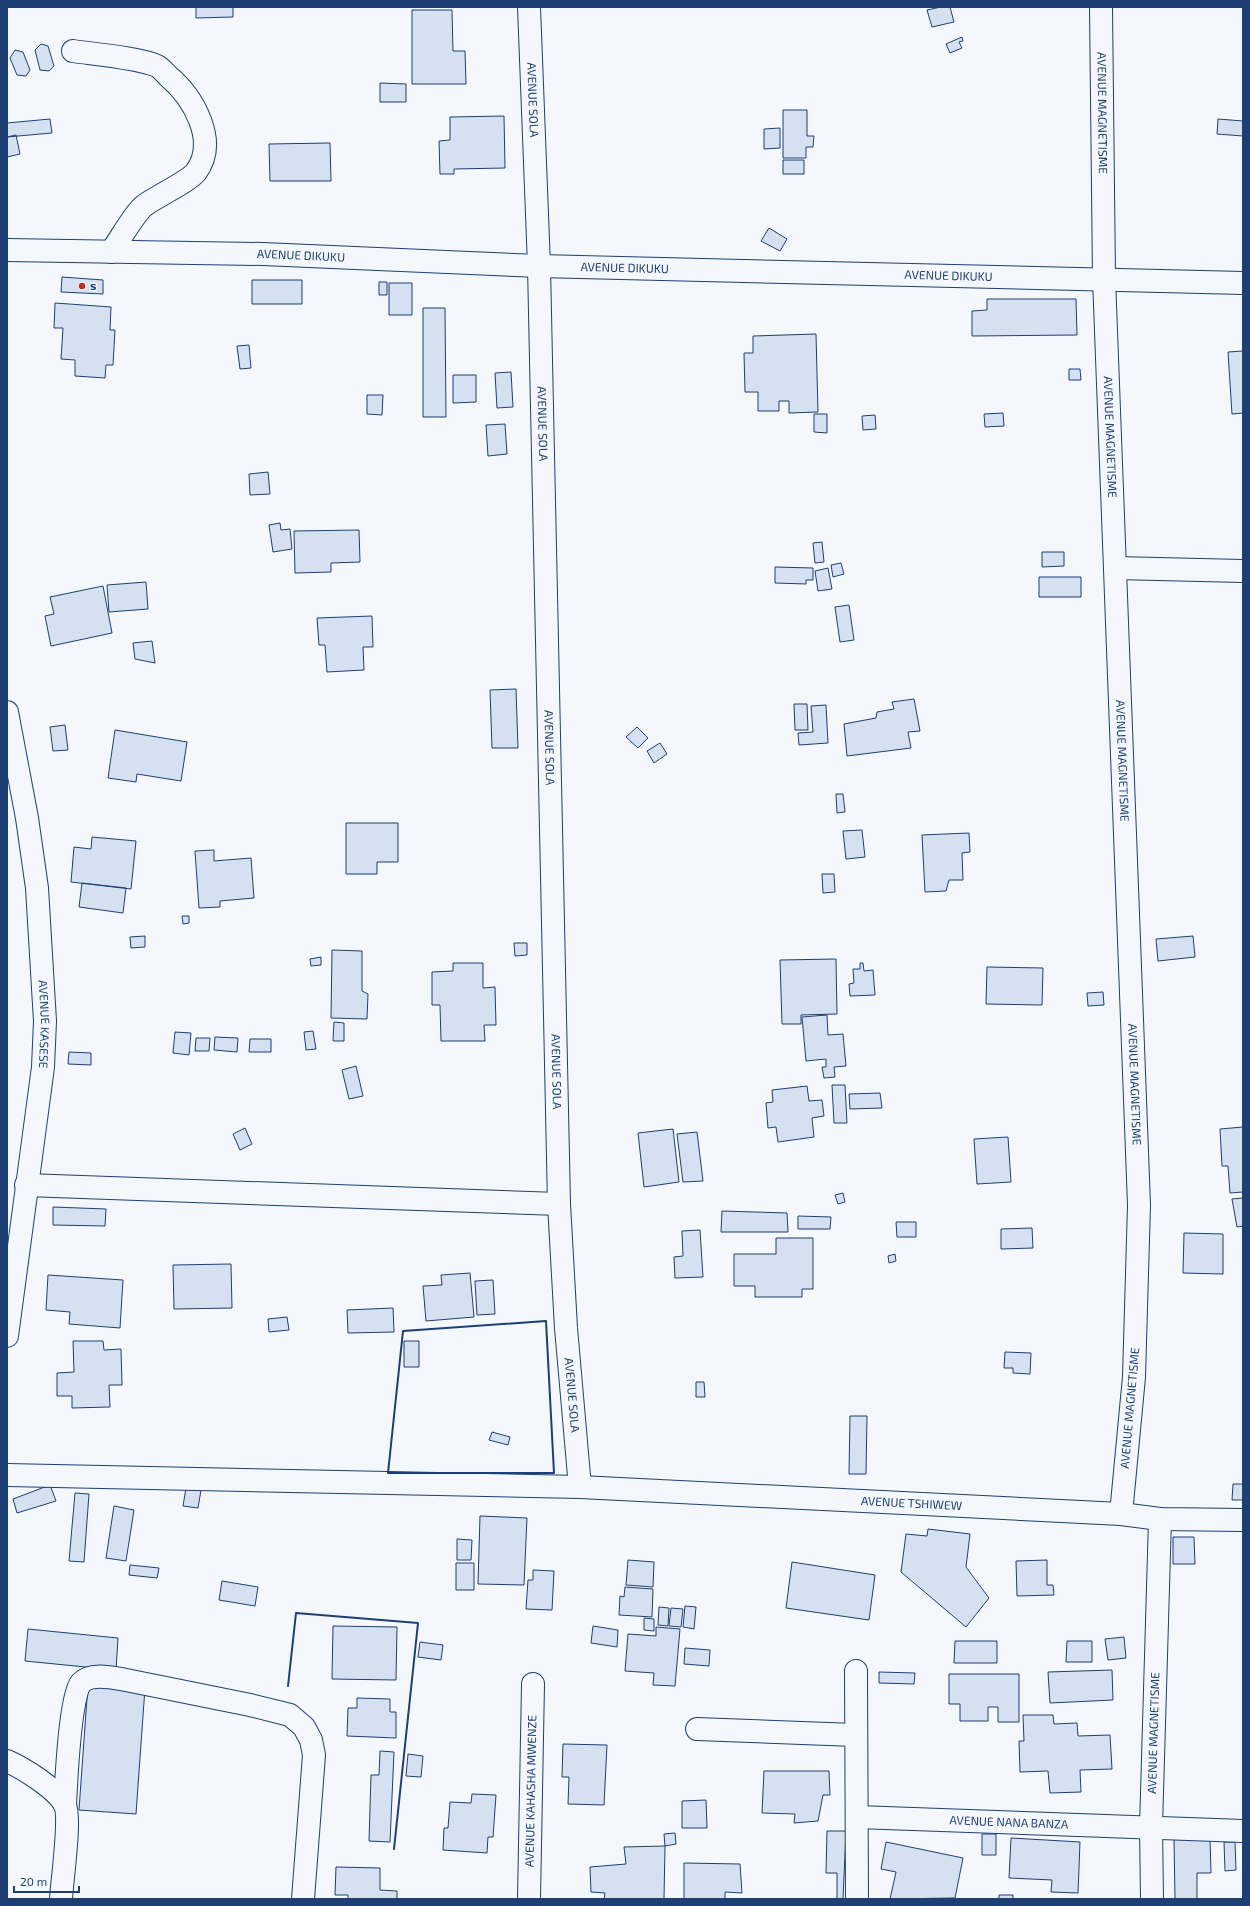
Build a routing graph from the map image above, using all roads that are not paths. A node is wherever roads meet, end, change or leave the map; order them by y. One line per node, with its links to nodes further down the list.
1 (530, 7): 6 (street, AVENUE SOLA)
2 (1100, 7): 7 (street, AVENUE MAGNETISME)
3 (73, 51): 5 (street)
4 (7, 250): 5 (street, AVENUE DIKUKU)
5 (111, 252): 6 (street, AVENUE DIKUKU)
6 (539, 266): 7 (street, AVENUE DIKUKU); 13 (street, AVENUE SOLA)
7 (1104, 278): 8 (street, AVENUE DIKUKU); 9 (street, AVENUE MAGNETISME)
8 (1243, 283)
9 (1115, 568): 10 (street); 17 (street, AVENUE MAGNETISME)
10 (1243, 571)
11 (7, 712): 12 (street, AVENUE KASESE)
12 (26, 1185): 13 (street); 14 (street, AVENUE KASESE)
13 (560, 1204): 16 (street, AVENUE SOLA)
14 (7, 1336)
15 (7, 1475): 16 (street, AVENUE TSHIWEW)
16 (580, 1487): 17 (street, AVENUE TSHIWEW)
17 (1121, 1514): 18 (street, AVENUE TSHIWEW)
18 (1160, 1519): 19 (street, AVENUE TSHIWEW); 27 (street, AVENUE MAGNETISME)
19 (1243, 1520)
20 (856, 1671): 23 (street)
21 (533, 1684): 31 (street, AVENUE KAHASHA MWENZE)
22 (697, 1729): 23 (street)
23 (855, 1735): 26 (street)
24 (7, 1761): 25 (street)
25 (65, 1805): 29 (street); 30 (street)
26 (857, 1818): 27 (street, AVENUE NANA BANZA); 32 (street)
27 (1151, 1827): 28 (street, AVENUE NANA BANZA); 33 (street, AVENUE MAGNETISME)
28 (1243, 1830)
29 (61, 1899)
30 (304, 1899)
31 (529, 1899)
32 (857, 1899)
33 (1152, 1899)

